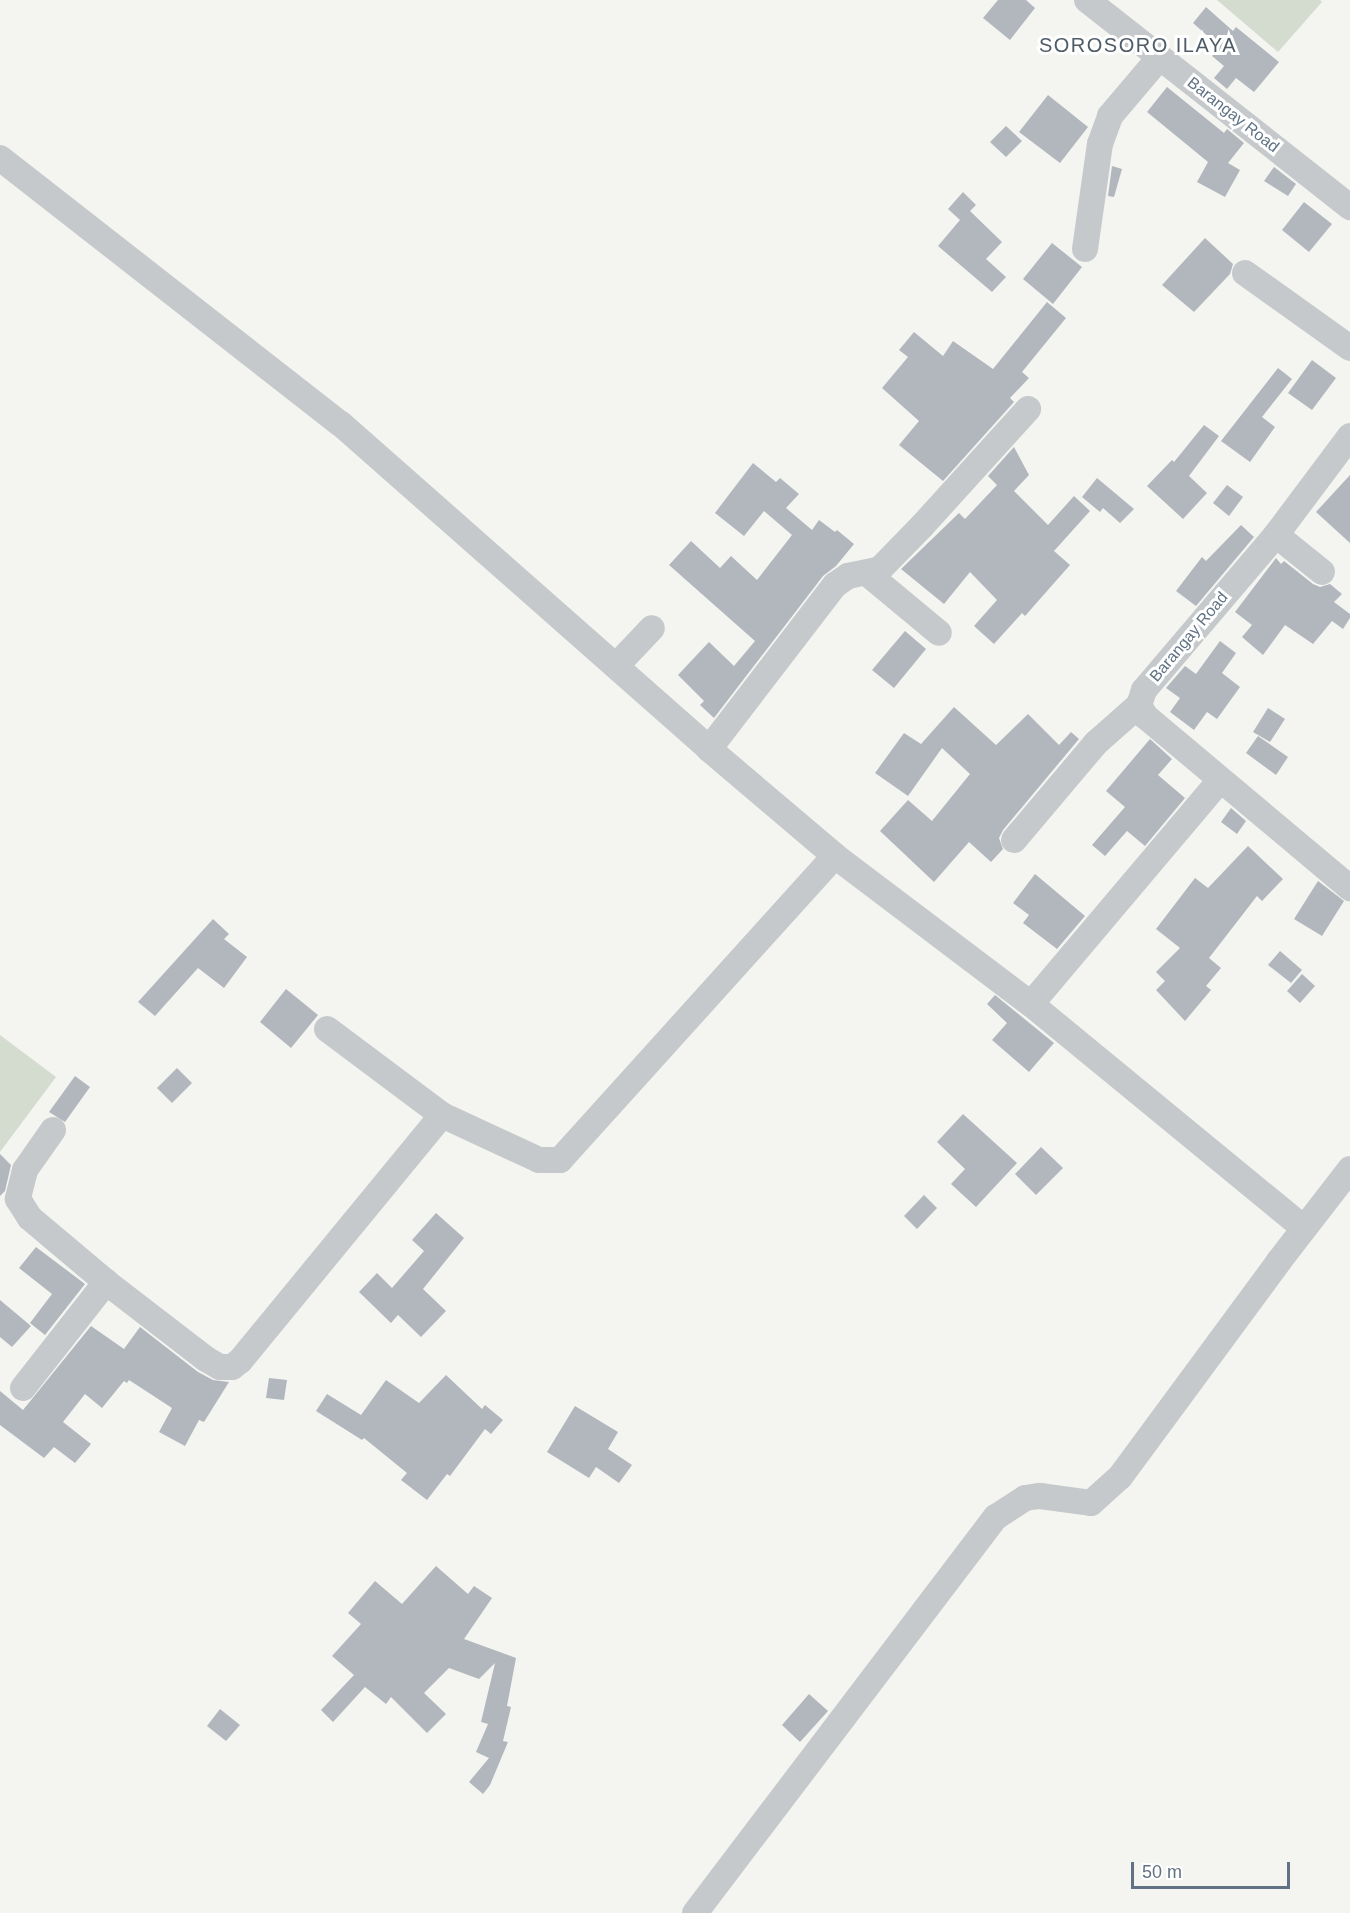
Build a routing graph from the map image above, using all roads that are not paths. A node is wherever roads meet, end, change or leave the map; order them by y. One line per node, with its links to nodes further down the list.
1 (1087, 0): 2 (street, Barangay Road)
2 (1160, 57): 4 (street, Barangay Road); 5 (street)
3 (0, 158): 15 (street)
4 (1350, 207)
5 (1085, 249)
6 (1245, 273): 7 (street)
7 (1350, 348)
8 (1028, 409): 12 (street)
9 (1350, 436): 10 (street, Barangay Road)
10 (1276, 535): 11 (street); 16 (street, Barangay Road)
11 (1322, 572)
12 (868, 573): 14 (street); 17 (street)
13 (652, 628): 15 (street)
14 (939, 633)
15 (616, 666): 17 (street)
16 (1139, 705): 18 (street); 19 (street)
17 (709, 749): 20 (street)
18 (1220, 780): 21 (street); 22 (street)
19 (1014, 840)
20 (836, 856): 22 (street); 24 (street)
21 (1350, 888)
22 (1031, 1004): 27 (street)
23 (327, 1029): 24 (street)
24 (442, 1115): 28 (street)
25 (53, 1130): 28 (street)
26 (1350, 1169): 27 (street)
27 (1304, 1228): 30 (street)
28 (106, 1282): 29 (street)
29 (23, 1388)
30 (695, 1913)

